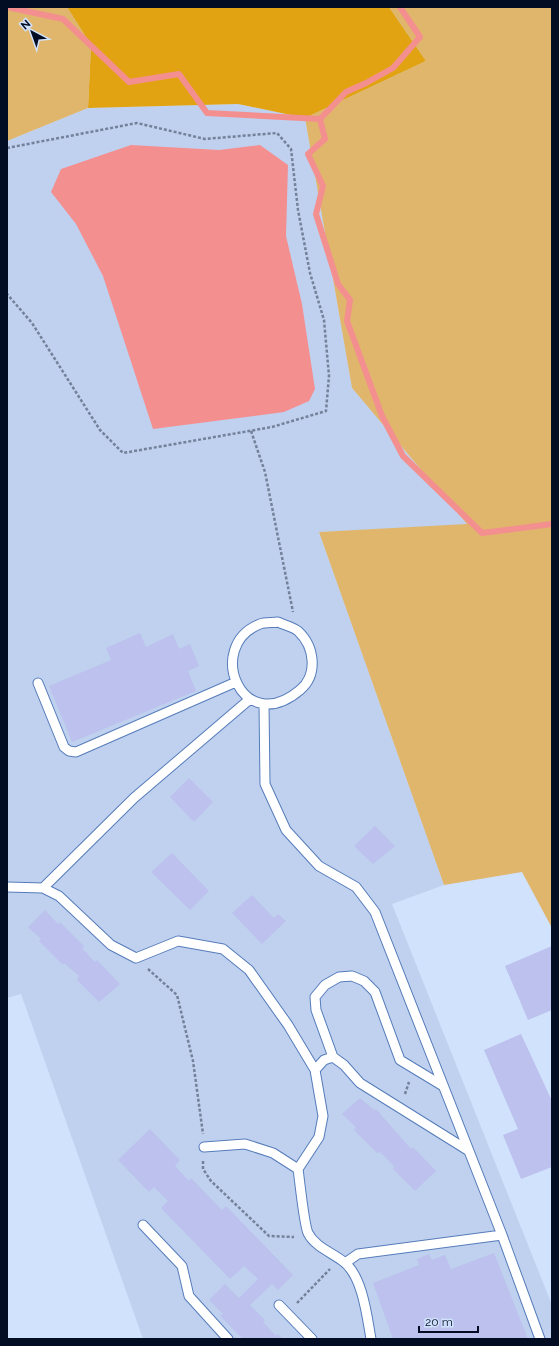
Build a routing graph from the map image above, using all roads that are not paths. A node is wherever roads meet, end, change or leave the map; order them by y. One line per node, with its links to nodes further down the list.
1 (236, 682): 2 (lane); 3 (lane); 4 (lane)
2 (38, 683)
3 (250, 699): 4 (lane); 6 (lane)
4 (264, 704): 9 (lane)
5 (7, 887): 6 (lane)
6 (43, 888): 8 (lane)
7 (334, 1057): 8 (lane); 9 (lane); 11 (lane)
8 (315, 1070): 12 (lane)
9 (443, 1086): 11 (lane)
10 (204, 1147): 12 (lane)
11 (469, 1151): 14 (lane)
12 (298, 1170): 15 (lane)
13 (143, 1225): 17 (lane)
14 (502, 1235): 15 (lane); 20 (lane)
15 (343, 1261): 19 (lane)
16 (279, 1305): 18 (lane)
17 (228, 1339)
18 (312, 1339)
19 (371, 1339)
20 (540, 1339)

